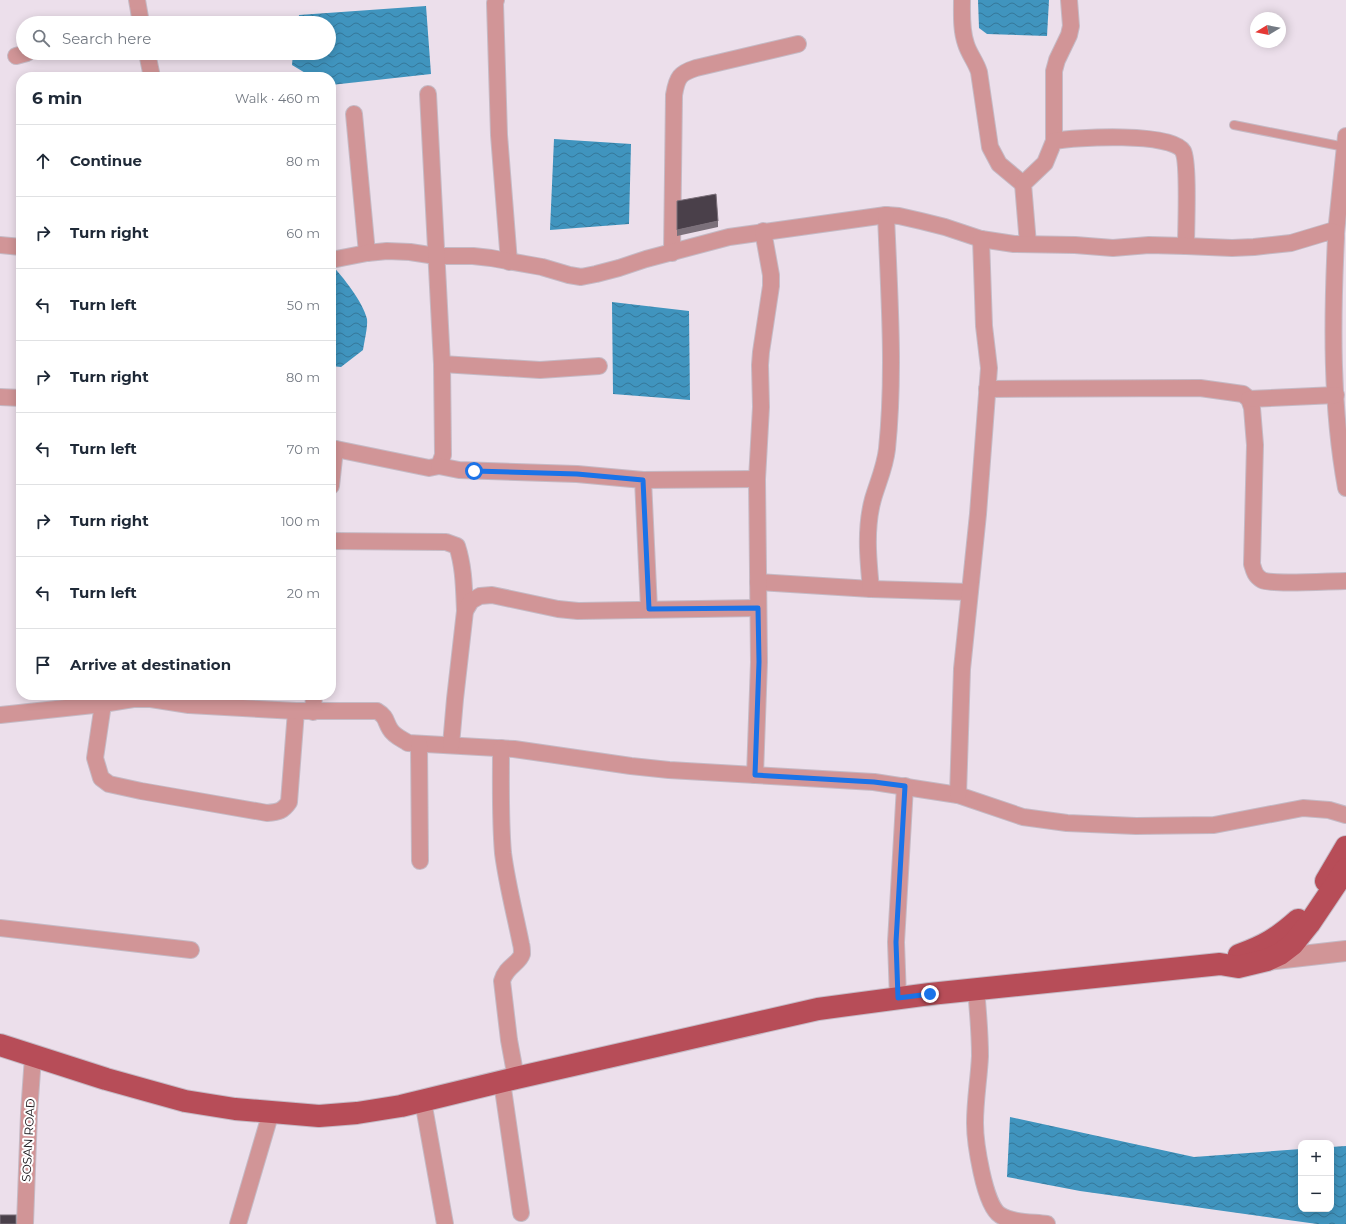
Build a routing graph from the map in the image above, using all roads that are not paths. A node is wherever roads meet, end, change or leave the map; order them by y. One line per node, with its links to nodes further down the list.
1 (137, 0): 5 (street)
2 (496, 0): 28 (street)
3 (962, 0): 15 (street)
4 (1069, 0): 12 (street)
5 (140, 16)
6 (798, 44): 25 (street)
7 (148, 60): 8 (street)
8 (151, 72)
9 (428, 94): 26 (street)
10 (354, 114): 24 (street)
11 (1234, 125): 13 (lane)
12 (1054, 140): 15 (street); 22 (street)
13 (1345, 142): 14 (street)
14 (1344, 168): 18 (street)
15 (1023, 184): 20 (street)
16 (886, 215): 17 (street); 19 (street); 45 (street)
17 (763, 232): 25 (street); 39 (street)
18 (1336, 233): 22 (street); 29 (street)
19 (981, 239): 20 (street); 32 (street)
20 (1028, 244): 22 (street)
21 (0, 245): 23 (street)
22 (1186, 246)
23 (16, 247)
24 (367, 253): 26 (street); 27 (street)
25 (672, 253): 28 (street)
26 (436, 256): 28 (street); 30 (street)
27 (336, 259)
28 (509, 262)
29 (1339, 315): 33 (street)
30 (442, 364): 31 (street); 38 (street)
31 (599, 366)
32 (987, 389): 36 (street); 46 (street)
33 (1336, 395): 36 (street); 41 (street)
34 (0, 397): 35 (street)
35 (16, 398)
36 (1250, 398): 43 (street)
37 (336, 450): 38 (street)
38 (439, 466): 40 (street)
39 (757, 479): 40 (street); 44 (street)
40 (643, 480): 48 (street)
41 (1346, 488)
42 (336, 541): 49 (street)
43 (1346, 581)
44 (758, 582): 45 (street); 47 (street)
45 (871, 589): 46 (street)
46 (969, 592): 62 (street)
47 (758, 608): 48 (street); 60 (street)
48 (649, 609): 49 (street)
49 (464, 611): 58 (street)
50 (127, 700): 53 (street)
51 (189, 700): 54 (street)
52 (314, 700): 55 (street)
53 (103, 704): 54 (street); 56 (street)
54 (296, 711): 55 (street)
55 (313, 712): 57 (street)
56 (0, 715)
57 (419, 744): 58 (street); 65 (street)
58 (451, 745): 59 (street)
59 (501, 748): 60 (street); 76 (street)
60 (755, 775): 61 (street)
61 (905, 786): 62 (street); 73 (street)
62 (958, 796): 63 (street)
63 (1346, 815)
64 (1346, 847): 71 (main road)
65 (420, 861)
66 (1346, 869): 70 (main road)
67 (0, 928): 68 (street)
68 (190, 950)
69 (1346, 950): 70 (street)
70 (1267, 960): 71 (main road)
71 (1220, 964): 72 (main road)
72 (976, 989): 73 (main road); 83 (street)
73 (898, 998): 76 (main road)
74 (0, 1045): 75 (main road)
75 (33, 1057): 78 (main road); 80 (street, SOSAN ROAD)
76 (509, 1080): 77 (main road); 79 (street)
77 (423, 1101): 78 (main road); 82 (street)
78 (271, 1112): 81 (street)
79 (521, 1213)
80 (25, 1224)
81 (238, 1224)
82 (445, 1224)
83 (1047, 1224)

